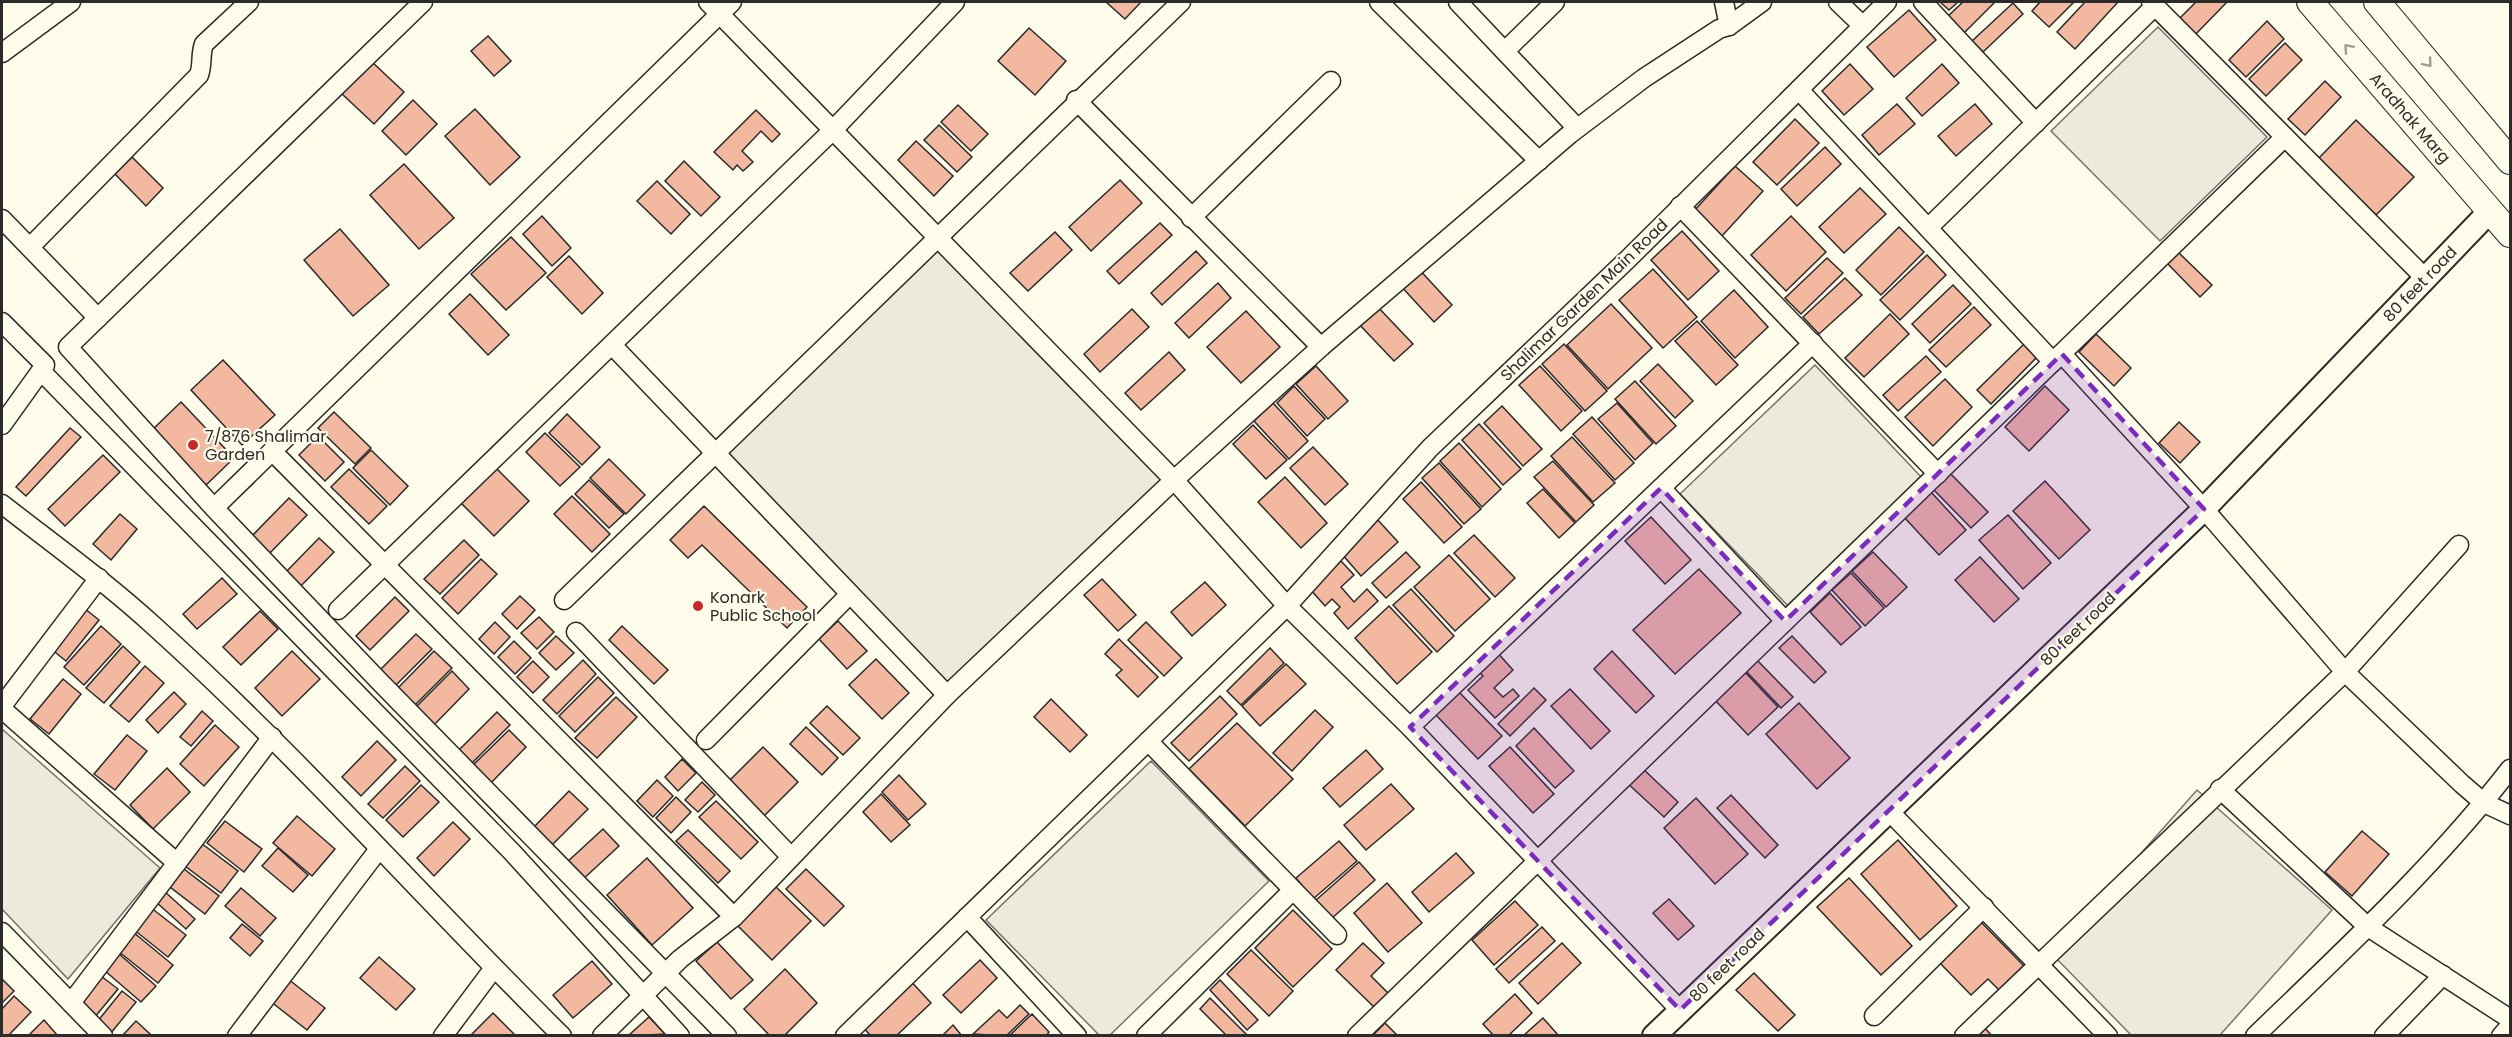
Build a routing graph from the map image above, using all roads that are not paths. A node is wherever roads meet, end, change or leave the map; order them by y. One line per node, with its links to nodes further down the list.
1 (71, 2): 21 (street)
2 (249, 2): 38 (street)
3 (423, 2): 40 (street)
4 (956, 2): 27 (street)
5 (1180, 2): 24 (street)
6 (1379, 2): 29 (street)
7 (1458, 2): 20 (street)
8 (1555, 2): 20 (street)
9 (1724, 2): 18 (street)
10 (1762, 2): 18 (street)
11 (1838, 2): 19 (street)
12 (1887, 2): 19 (street, Shalimar Garden Main Road)
13 (1923, 2): 25 (street)
14 (2310, 2): 32 (main road, Aradhak Marg, one-way to 14)
15 (2377, 2): 30 (main road, one-way to 30)
16 (2153, 4): 25 (street); 28 (street)
17 (720, 6): 27 (street); 48 (street)
18 (1729, 26): 26 (street)
19 (1863, 26): 23 (street, Shalimar Garden Main Road)
20 (1506, 50): 26 (street)
21 (2, 53)
22 (1331, 81): 33 (street)
23 (1799, 90): 31 (street, Shalimar Garden Main Road); 35 (street)
24 (1076, 100): 33 (street); 37 (street)
25 (2036, 123): 35 (street)
26 (1577, 129): 29 (street)
27 (833, 130): 37 (street); 43 (street)
28 (2285, 137): 39 (street); 45 (street)
29 (1539, 161): 44 (street)
30 (2511, 161)
31 (1680, 207): 42 (street); 61 (street, Shalimar Garden Main Road)
32 (2490, 210): 36 (main road, Aradhak Marg); 39 (street, 80 feet road)
33 (1191, 218): 44 (street)
34 (2, 219): 38 (street)
35 (1928, 228): 45 (street)
36 (2511, 234)
37 (937, 236): 49 (street); 51 (street)
38 (30, 247): 40 (street)
39 (2425, 278): 55 (street, 80 feet road)
40 (98, 318): 54 (street)
41 (2, 322): 46 (street)
42 (1813, 343): 50 (street); 52 (street)
43 (612, 345): 49 (street); 57 (street)
44 (1321, 348): 51 (street)
45 (2057, 358): 50 (street); 55 (street)
46 (42, 372): 47 (street); 92 (street)
47 (2, 425)
48 (272, 451): 54 (street); 57 (street)
49 (715, 453): 59 (street); 60 (street)
50 (1938, 474): 63 (street)
51 (1174, 480): 61 (street); 66 (street)
52 (1661, 488): 63 (street); 68 (street)
53 (2, 504): 58 (street)
54 (214, 508): 90 (street)
55 (2204, 509): 65 (street); 75 (street, 80 feet road)
56 (2459, 545): 65 (street)
57 (385, 565): 62 (street); 83 (street)
58 (99, 578): 67 (street); 69 (street)
59 (850, 594): 66 (street); 70 (street)
60 (564, 600)
61 (1287, 606): 68 (street); 71 (street, Shalimar Garden Main Road)
62 (338, 610)
63 (1785, 621): 79 (street)
64 (576, 632): 78 (street)
65 (2345, 672): 73 (street); 74 (street)
66 (947, 695): 78 (street)
67 (2, 707): 80 (street)
68 (1410, 727): 79 (street)
69 (272, 737): 77 (street); 80 (street)
70 (706, 740)
71 (1148, 741): 81 (street); 84 (street, Shalimar Garden Main Road)
72 (2511, 769): 74 (street)
73 (2220, 789): 85 (street); 88 (street)
74 (2484, 803): 76 (street); 85 (street)
75 (1888, 810): 82 (street); 94 (street, 80 feet road)
76 (2511, 815)
77 (379, 849): 89 (street); 100 (street)
78 (791, 857): 83 (street)
79 (1538, 860): 94 (street); 108 (street)
80 (177, 863): 93 (street)
81 (1293, 890): 87 (street); 107 (street)
82 (1984, 907): 88 (street); 95 (street)
83 (734, 917): 90 (street)
84 (967, 917): 98 (street, Shalimar Garden Main Road); 106 (street)
85 (2368, 927): 91 (street); 112 (street)
86 (2, 932): 93 (street)
87 (1337, 935)
88 (2038, 964): 110 (street); 111 (street)
89 (494, 968): 101 (street); 102 (street)
90 (665, 973): 92 (street); 105 (street)
91 (2444, 975): 96 (street); 113 (street)
92 (644, 993): 103 (street); 104 (street)
93 (71, 1003): 99 (street)
94 (1680, 1010): 109 (street, 80 feet road)
95 (1874, 1016)
96 (2511, 1019)
97 (2511, 1026): 114 (street)
98 (850, 1034)
99 (103, 1035)
100 (237, 1035)
101 (443, 1035)
102 (562, 1035)
103 (602, 1035)
104 (680, 1035)
105 (727, 1035)
106 (1077, 1035)
107 (1146, 1035)
108 (1357, 1035)
109 (1654, 1035)
110 (1964, 1035)
111 (2108, 1035)
112 (2255, 1035)
113 (2384, 1035)
114 (2501, 1035)

